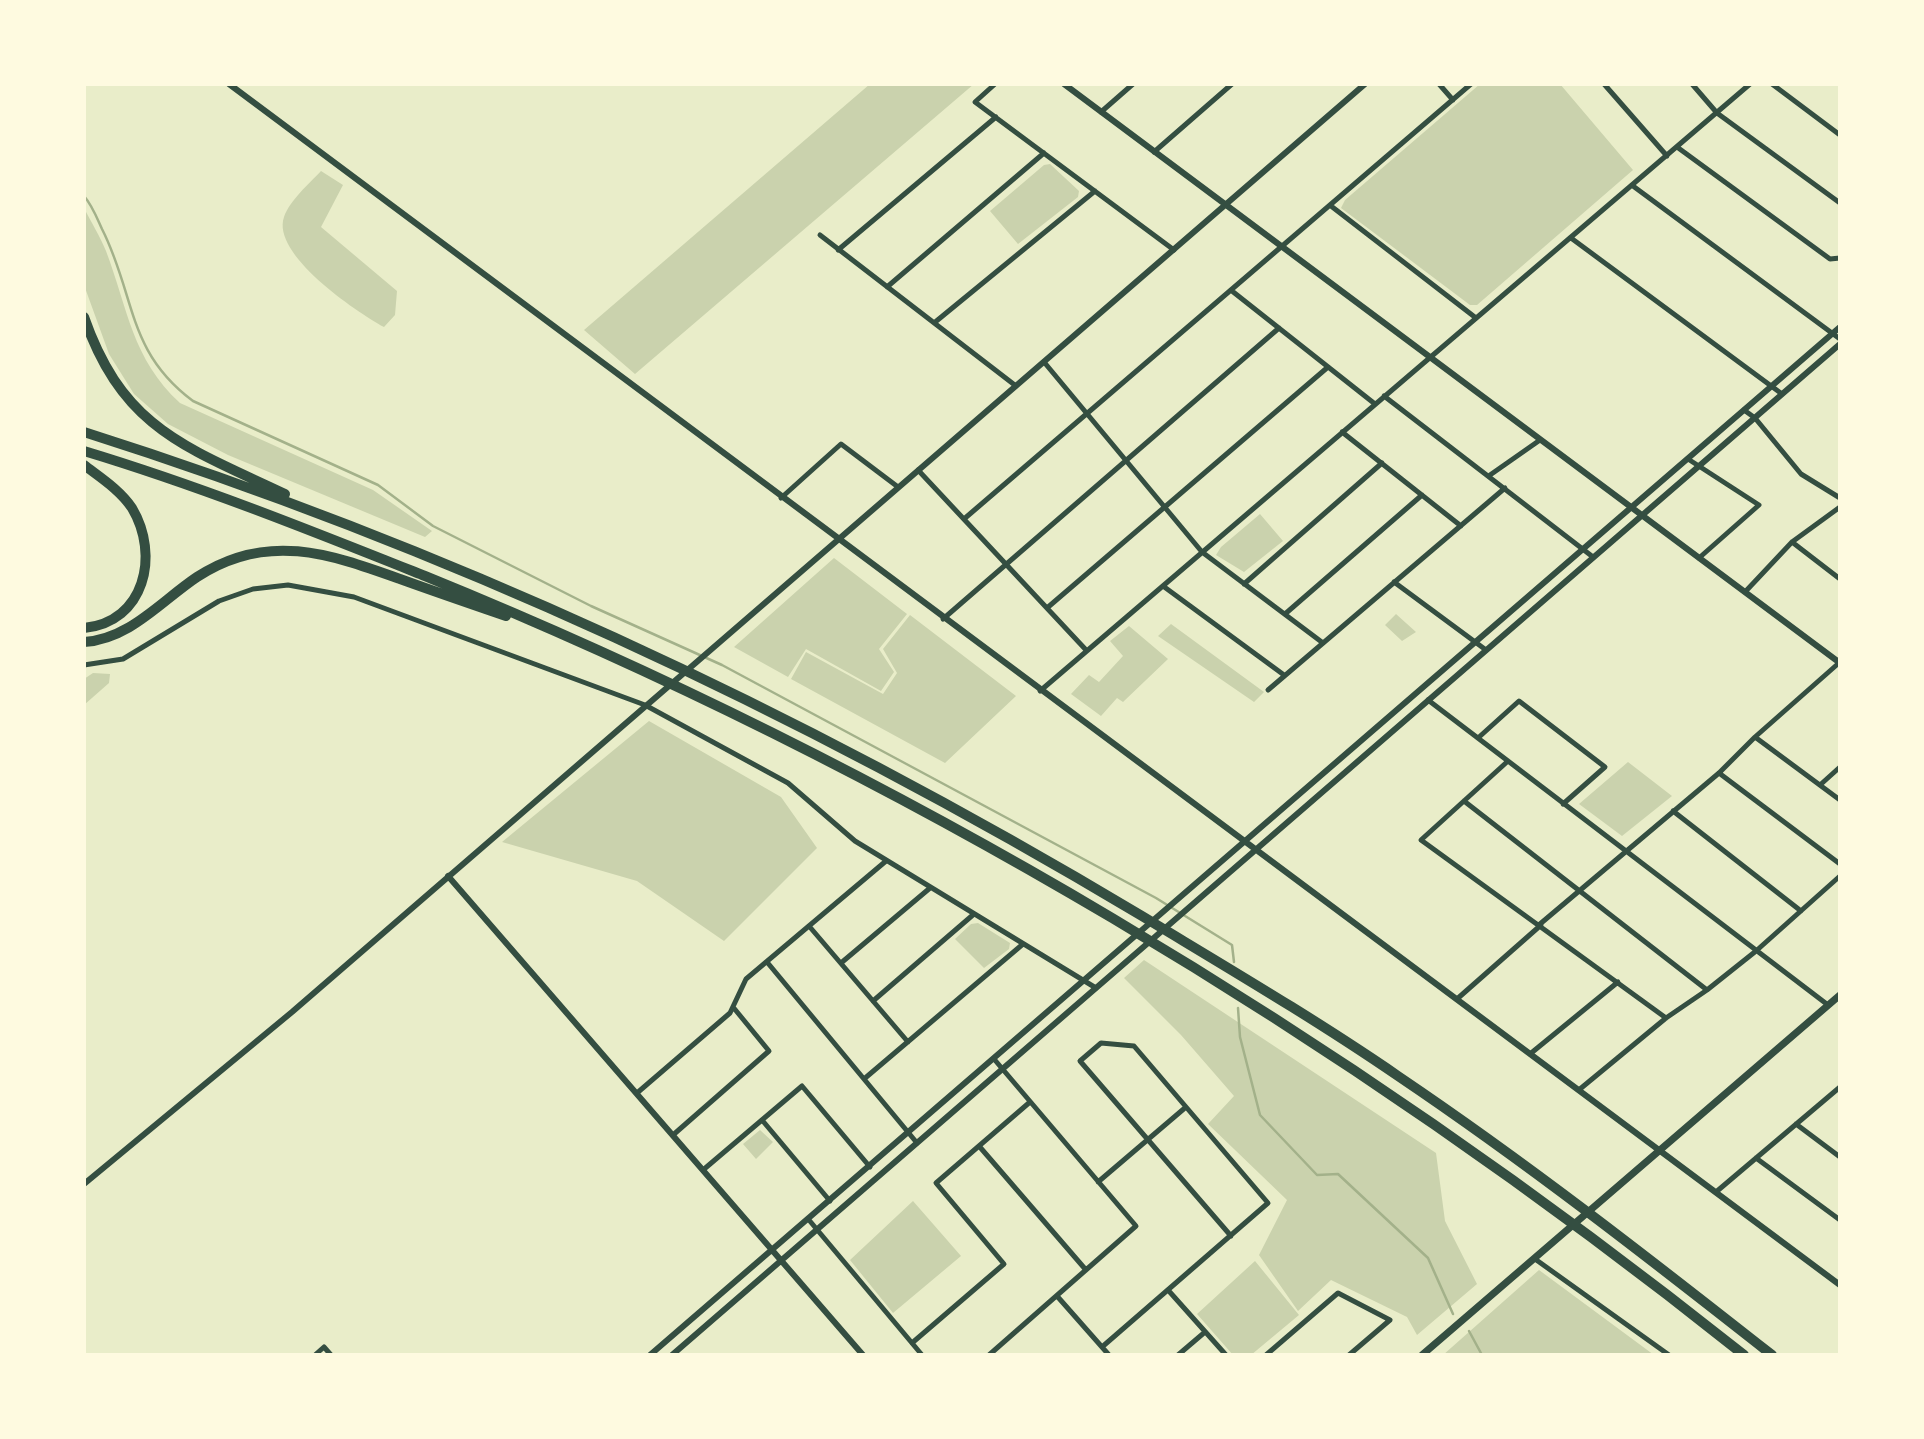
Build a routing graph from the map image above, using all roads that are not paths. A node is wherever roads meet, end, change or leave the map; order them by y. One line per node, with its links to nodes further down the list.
1 (229, 84): 70 (street)
2 (995, 84): 18 (street)
3 (1064, 84): 16 (street)
4 (1133, 84): 16 (street)
5 (1232, 84): 21 (street)
6 (1350, 84): 14 (street)
7 (1365, 84): 14 (street)
8 (1439, 84): 15 (street)
9 (1471, 84): 15 (street)
10 (1604, 84): 23 (street)
11 (1692, 84): 17 (street)
12 (1750, 84): 17 (street)
13 (1772, 84): 19 (street)
14 (1358, 90): 27 (street)
15 (1452, 100): 28 (street)
16 (1101, 112): 21 (street)
17 (1717, 113): 20 (street); 26 (street)
18 (996, 117): 22 (street); 32 (street)
19 (1840, 135)
20 (1677, 147): 23 (street); 34 (street)
21 (1154, 152): 27 (street)
22 (1044, 153): 25 (street); 35 (street)
23 (1667, 156): 24 (street)
24 (1633, 186): 30 (street); 42 (street)
25 (1095, 191): 33 (street); 39 (street)
26 (1840, 204)
27 (1225, 205): 31 (street); 33 (street)
28 (1331, 206): 31 (street); 38 (street)
29 (820, 235): 32 (street)
30 (1571, 238): 38 (street); 49 (street)
31 (1282, 248): 36 (street); 45 (street)
32 (838, 250): 35 (street)
33 (1174, 250): 46 (street)
34 (1840, 258)
35 (887, 287): 39 (street)
36 (1232, 291): 41 (street); 54 (street)
37 (84, 317): 76 (highway)
38 (1476, 318): 45 (street)
39 (934, 323): 48 (street)
40 (1840, 327): 42 (street)
41 (1279, 328): 47 (street); 61 (street)
42 (1833, 333): 43 (street); 49 (street)
43 (1840, 339)
44 (1840, 344): 50 (street)
45 (1429, 358): 51 (street); 58 (street)
46 (1044, 362): 48 (street); 54 (street)
47 (1328, 367): 52 (street); 72 (street)
48 (1016, 386): 65 (street)
49 (1771, 387): 50 (street); 53 (street)
50 (1782, 394): 55 (street)
51 (1384, 396): 52 (street); 66 (street)
52 (1375, 404): 57 (street)
53 (1744, 410): 55 (street); 60 (street)
54 (1087, 413): 61 (street); 77 (street)
55 (1755, 418): 64 (street); 71 (street)
56 (84, 432): 76 (highway)
57 (1342, 432): 62 (street); 82 (street)
58 (1540, 440): 66 (street); 73 (street)
59 (84, 451): 100 (highway)
60 (1688, 458): 64 (street); 73 (street)
61 (1126, 460): 72 (street); 85 (street)
62 (1382, 463): 69 (street); 88 (street)
63 (84, 465): 94 (highway)
64 (1700, 465): 75 (street); 84 (street)
65 (918, 470): 67 (street); 77 (street)
66 (1490, 475): 68 (street)
67 (898, 487): 70 (street); 79 (street)
68 (1505, 488): 78 (street); 81 (street)
69 (1422, 495): 78 (street); 92 (street)
70 (781, 498): 79 (street)
71 (1840, 498)
72 (1164, 507): 82 (street); 91 (street)
73 (1631, 508): 75 (street); 81 (street)
74 (1840, 508): 80 (street)
75 (1641, 515): 83 (street); 84 (street)
76 (337, 518): 200 (highway)
77 (964, 519): 85 (street)
78 (1461, 526): 87 (street)
79 (837, 540): 93 (street); 107 (street)
80 (1792, 542): 86 (street); 90 (street)
81 (1584, 549): 83 (street); 97 (street)
82 (1202, 552): 88 (street); 89 (street)
83 (1593, 557): 98 (street)
84 (1699, 558): 90 (street)
85 (1006, 564): 91 (street); 93 (street)
86 (1840, 579)
87 (1394, 582): 96 (street); 97 (street)
88 (1244, 584): 92 (street)
89 (1163, 586): 99 (street); 103 (street)
90 (1745, 592): 101 (street)
91 (1046, 608): 99 (street)
92 (1285, 614): 96 (street)
93 (943, 619): 105 (street)
94 (84, 628)
95 (84, 642): 100 (highway)
96 (1323, 643): 103 (street)
97 (1476, 643): 98 (street); 118 (street)
98 (1486, 650): 106 (street)
99 (1087, 651): 105 (street)
100 (605, 652): 199 (highway)
101 (1840, 663): 108 (street)
102 (84, 665): 107 (street)
103 (1284, 675): 104 (street)
104 (1268, 690)
105 (1040, 691): 118 (street)
106 (1428, 700): 109 (street); 119 (street)
107 (645, 705): 121 (street); 123 (street)
108 (1755, 737): 112 (street); 113 (street)
109 (1478, 738): 110 (street); 116 (street)
110 (1508, 761): 115 (street); 116 (street)
111 (1840, 767): 113 (street)
112 (1719, 773): 117 (street); 122 (street)
113 (1819, 785): 114 (street)
114 (1840, 800)
115 (1464, 801): 126 (street); 129 (street)
116 (1563, 804): 120 (street)
117 (1673, 811): 120 (street); 127 (street)
118 (1245, 843): 119 (street); 135 (street)
119 (1256, 849): 137 (street); 140 (street)
120 (1625, 852): 126 (street); 132 (street)
121 (886, 861): 125 (street); 130 (street)
122 (1840, 864)
123 (449, 876): 152 (street); 168 (street)
124 (1840, 876): 127 (street)
125 (930, 888): 128 (street); 134 (street)
126 (1580, 890): 129 (street); 138 (street)
127 (1801, 911): 132 (street)
128 (974, 914): 131 (street); 141 (street)
129 (1541, 925): 136 (street); 140 (street)
130 (809, 926): 133 (street); 134 (street)
131 (1023, 944): 135 (street); 145 (street)
132 (1756, 951): 138 (street); 142 (street)
133 (767, 962): 143 (street); 149 (street)
134 (841, 963): 141 (street)
135 (1085, 981): 137 (street); 147 (street)
136 (1618, 982): 144 (street); 146 (street)
137 (1096, 988): 148 (street)
138 (1707, 990): 144 (street)
139 (1840, 995): 142 (main road)
140 (1457, 999): 146 (street)
141 (873, 1001): 145 (street)
142 (1828, 1005): 162 (main road)
143 (733, 1006): 152 (street); 158 (street)
144 (1666, 1018): 151 (street)
145 (908, 1042): 149 (street)
146 (1530, 1054): 151 (street)
147 (994, 1059): 148 (street); 157 (street)
148 (1002, 1069): 153 (street); 160 (street)
149 (864, 1079): 157 (street)
150 (1840, 1087): 156 (street)
151 (1580, 1089): 162 (street)
152 (637, 1093): 158 (street)
153 (1030, 1102): 161 (street); 167 (street)
154 (1186, 1107): 159 (street); 159 (street); 174 (street)
155 (762, 1121): 165 (street); 166 (street); 170 (street)
156 (1797, 1124): 163 (street); 164 (street)
157 (909, 1133): 160 (street); 165 (street)
158 (673, 1135): 166 (street)
159 (1147, 1140): 167 (street); 174 (street)
160 (917, 1143): 173 (street)
161 (979, 1146): 178 (street); 183 (street)
162 (1660, 1151): 169 (street); 176 (main road)
163 (1840, 1157)
164 (1756, 1158): 169 (street); 172 (street)
165 (870, 1167): 170 (street)
166 (703, 1170): 175 (street)
167 (1098, 1182): 178 (street)
168 (84, 1184)
169 (1716, 1192): 179 (street)
170 (831, 1202): 171 (street)
171 (809, 1220): 173 (street); 175 (street)
172 (1840, 1220)
173 (817, 1229): 177 (street); 183 (street)
174 (1230, 1236): 180 (street)
175 (774, 1251): 177 (street); 187 (street)
176 (1535, 1259): 197 (main road); 198 (street)
177 (782, 1260): 188 (street); 189 (street)
178 (1086, 1270): 181 (street)
179 (1840, 1285)
180 (1168, 1290): 182 (street); 184 (street)
181 (1057, 1296): 184 (street); 191 (street)
182 (1206, 1332): 193 (street); 194 (street)
183 (912, 1343): 190 (street)
184 (1102, 1347): 192 (street)
185 (315, 1355): 186 (street)
186 (331, 1355)
187 (650, 1355)
188 (673, 1355)
189 (863, 1355)
190 (922, 1355)
191 (989, 1355)
192 (1109, 1355)
193 (1178, 1355)
194 (1226, 1355)
195 (1266, 1355): 196 (street)
196 (1349, 1355)
197 (1422, 1355)
198 (1669, 1355)
199 (1744, 1355)
200 (1772, 1355)

